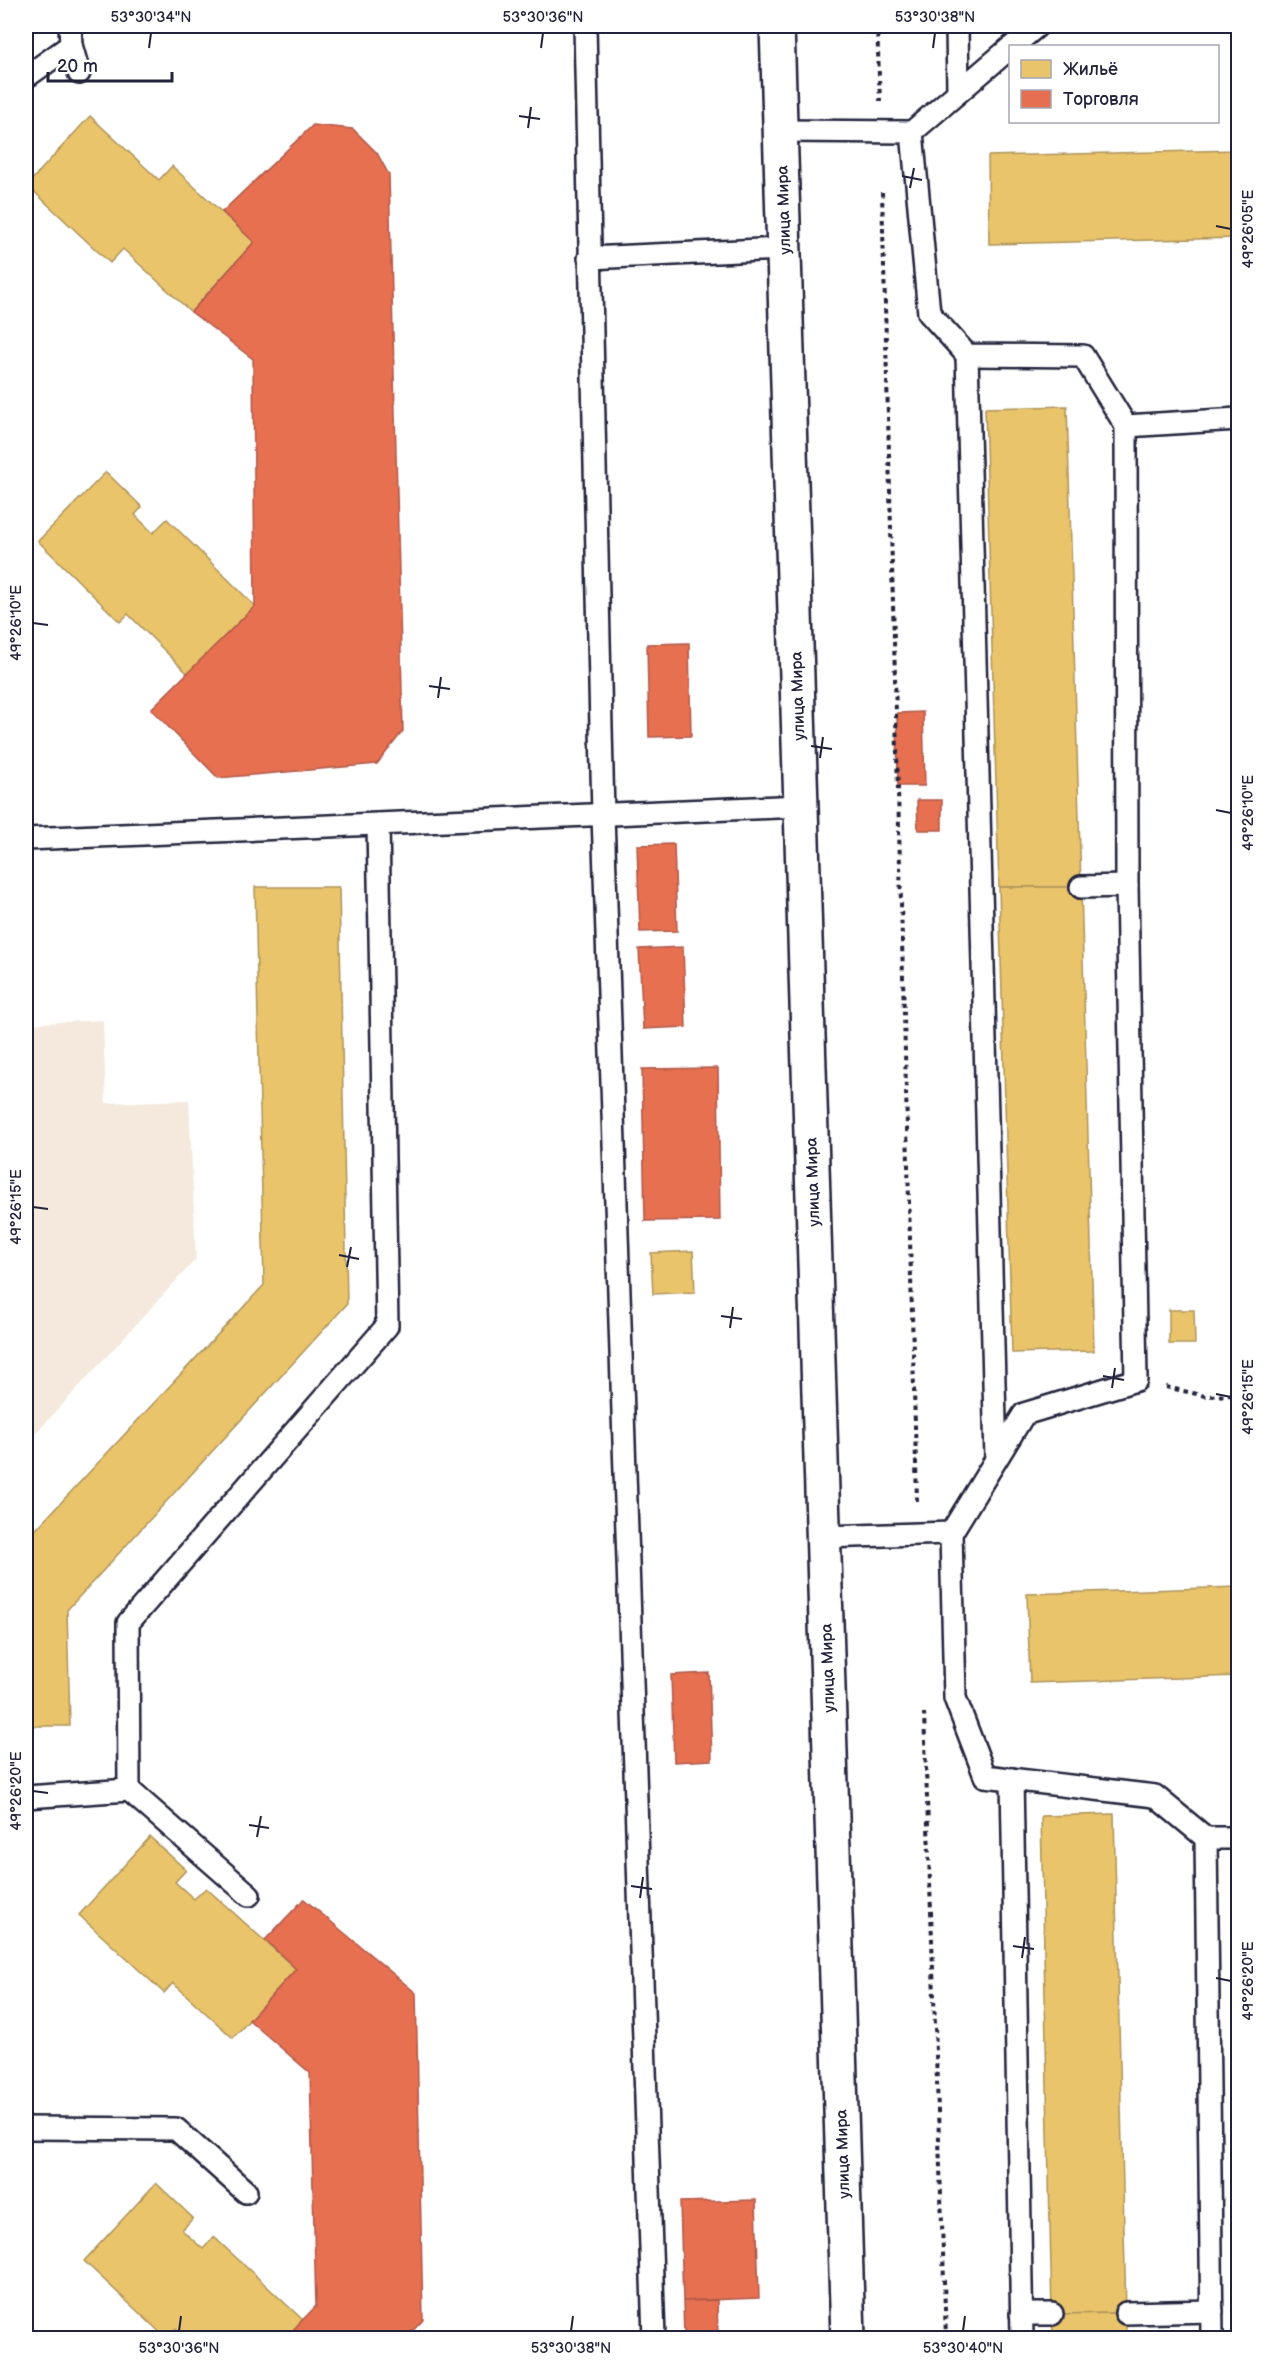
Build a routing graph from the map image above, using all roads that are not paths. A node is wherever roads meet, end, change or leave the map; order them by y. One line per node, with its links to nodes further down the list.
1 (585, 26): 14 (lane)
2 (777, 26): 11 (main road, улица Мира)
3 (957, 26): 10 (lane)
4 (1037, 26): 6 (lane)
5 (71, 35): 8 (lane); 9 (lane)
6 (1014, 45)
7 (1009, 50): 10 (lane)
8 (79, 73)
9 (26, 77)
10 (958, 92): 12 (lane)
11 (780, 131): 12 (lane); 13 (main road, улица Мира)
12 (912, 132): 15 (lane)
13 (784, 249): 14 (lane); 18 (main road, улица Мира)
14 (589, 258): 19 (lane)
15 (967, 355): 17 (lane); 24 (lane)
16 (1239, 419): 17 (lane)
17 (1126, 426): 22 (lane)
18 (801, 806): 19 (lane); 26 (main road, улица Мира)
19 (603, 815): 20 (lane); 39 (lane)
20 (378, 824): 21 (lane); 28 (lane)
21 (26, 839)
22 (1127, 886): 23 (lane); 24 (lane)
23 (1081, 887)
24 (996, 1459): 25 (lane)
25 (951, 1533): 26 (lane); 27 (lane)
26 (823, 1537): 40 (main road, улица Мира)
27 (1012, 1779): 30 (lane); 37 (lane)
28 (129, 1790): 29 (lane); 32 (lane)
29 (26, 1797)
30 (1206, 1838): 31 (lane); 35 (lane)
31 (1239, 1838)
32 (249, 1894)
33 (26, 2128): 34 (lane)
34 (246, 2192)
35 (1212, 2311): 36 (lane); 42 (lane)
36 (1126, 2313)
37 (1021, 2314): 38 (lane); 41 (lane)
38 (1052, 2314)
39 (654, 2338)
40 (848, 2338)
41 (1022, 2338)
42 (1212, 2338)

